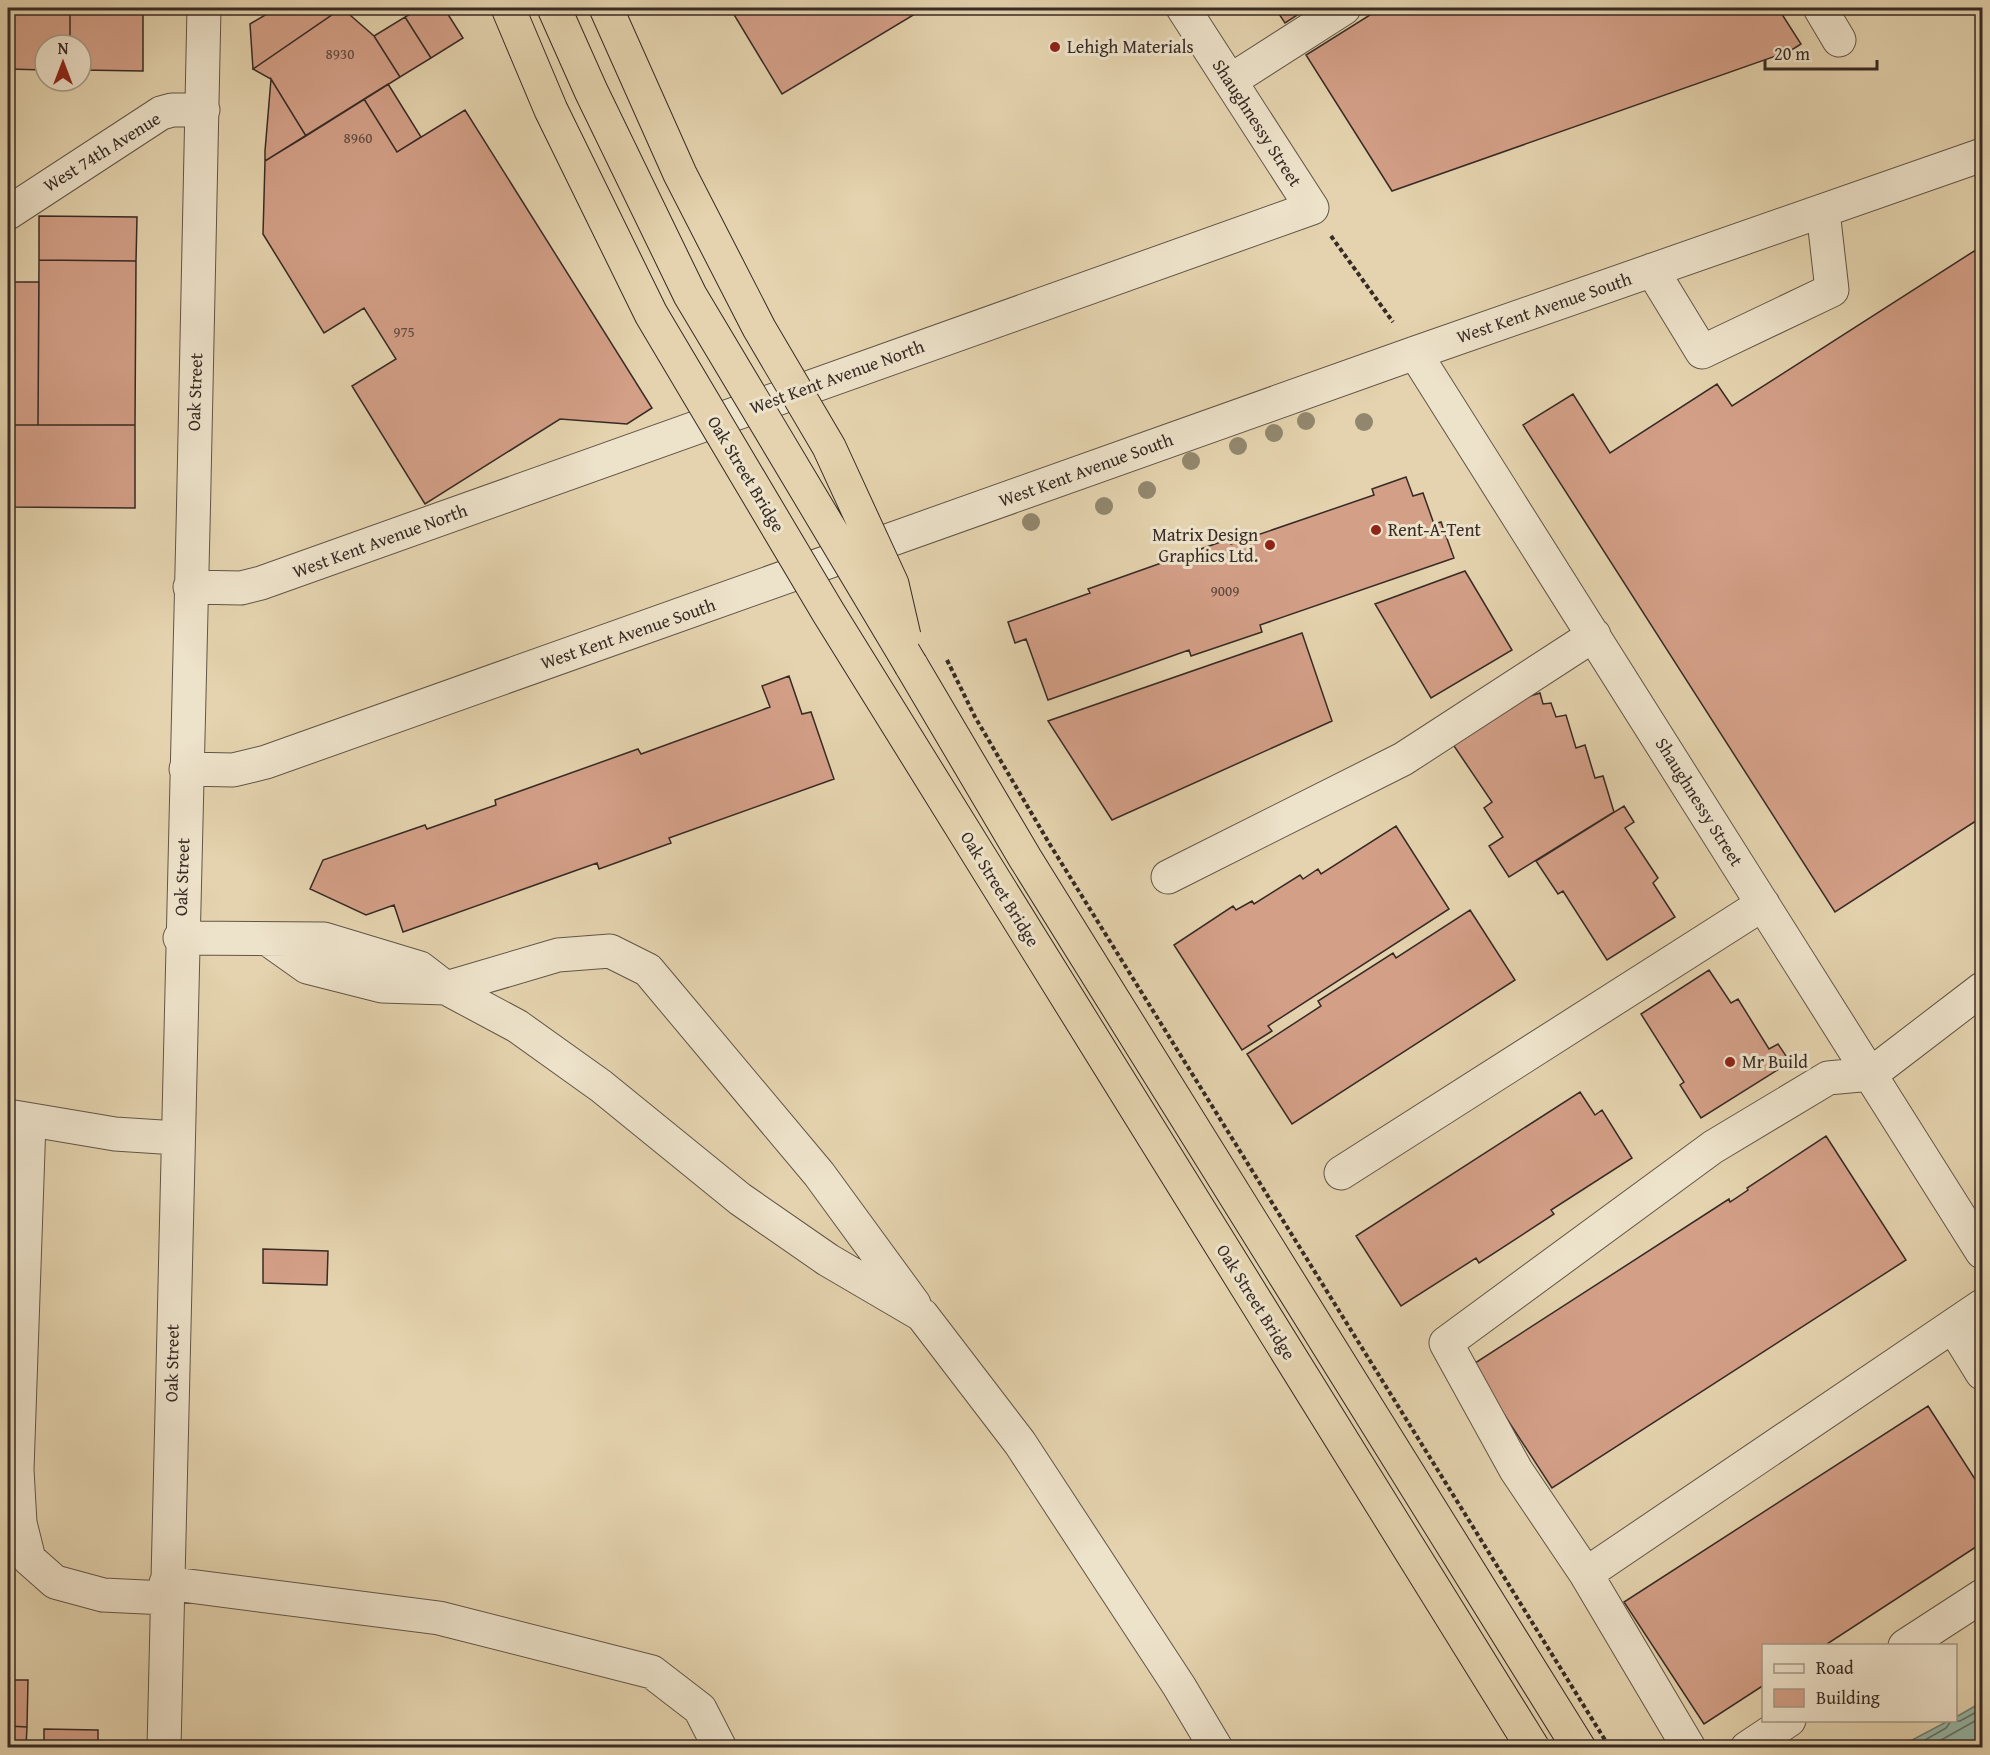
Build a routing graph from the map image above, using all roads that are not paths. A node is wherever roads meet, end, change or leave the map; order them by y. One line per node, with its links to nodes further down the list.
1 (204, 8): 10 (street, Oak Street)
2 (508, 8): 44 (highway, Oak Street Bridge, bridge)
3 (554, 8): 19 (highway, bridge)
4 (606, 8): 19 (highway, bridge)
5 (1183, 8): 9 (street, Shaughnessy Street)
6 (1344, 8): 9 (street)
7 (1820, 8): 8 (street)
8 (1839, 40)
9 (1230, 81): 12 (street, Shaughnessy Street)
10 (203, 110): 14 (street, West 74th Avenue); 17 (street, Oak Street)
11 (1983, 155): 13 (street, West Kent Avenue South)
12 (1312, 208): 17 (street, West Kent Avenue North)
13 (1823, 211): 15 (street, West Kent Avenue South); 15 (street)
14 (8, 213)
15 (1652, 270): 16 (street, West Kent Avenue South)
16 (1415, 353): 18 (street, Shaughnessy Street); 20 (street, West Kent Avenue South)
17 (190, 587): 20 (street, Oak Street)
18 (1593, 635): 21 (street); 22 (street, Shaughnessy Street)
19 (910, 664): 45 (highway)
20 (186, 769): 23 (street, Oak Street)
21 (1168, 877)
22 (1763, 904): 26 (street, Shaughnessy Street); 29 (street)
23 (180, 938): 24 (street); 28 (street, Oak Street)
24 (446, 988): 33 (street); 33 (street)
25 (1983, 989): 26 (street)
26 (1870, 1074): 31 (street, Shaughnessy Street); 36 (street)
27 (18, 1118): 28 (street); 30 (street)
28 (177, 1138): 37 (street, Oak Street)
29 (1341, 1173)
30 (16, 1232): 37 (street)
31 (1983, 1252)
32 (1983, 1306): 34 (street)
33 (922, 1315): 43 (street)
34 (1953, 1326): 35 (street); 36 (street)
35 (1983, 1373)
36 (1586, 1574): 46 (street)
37 (166, 1590): 41 (street, Oak Street); 42 (street)
38 (1983, 1596): 39 (street)
39 (1908, 1644)
40 (1786, 1722): 47 (street)
41 (164, 1748)
42 (720, 1748)
43 (1216, 1748)
44 (1533, 1748)
45 (1579, 1748)
46 (1689, 1748)
47 (1747, 1748)

